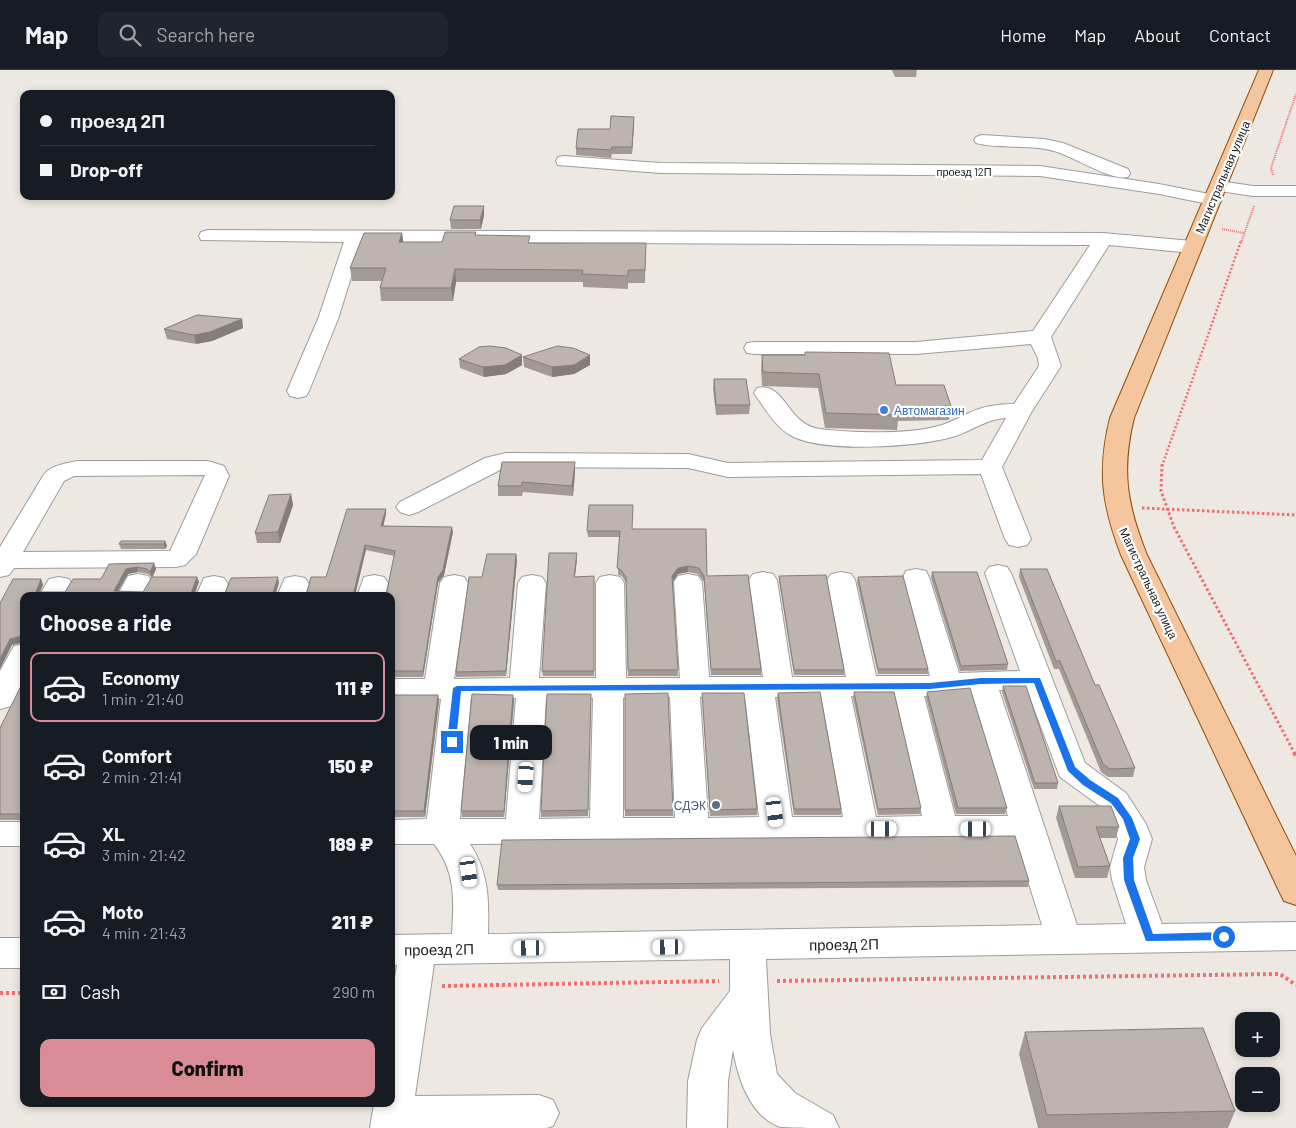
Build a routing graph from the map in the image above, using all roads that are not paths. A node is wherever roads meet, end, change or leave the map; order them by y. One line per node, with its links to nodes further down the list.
1 (1266, 70): 6 (main road, Магистральная улица)
2 (982, 140): 4 (street)
3 (564, 161): 4 (street, проезд 12П)
4 (1159, 189): 6 (street, проезд 12П)
5 (1296, 191): 6 (street, проезд 12П)
6 (1216, 193): 10 (main road, Магистральная улица)
7 (208, 236): 8 (street)
8 (355, 237): 9 (street); 13 (street)
9 (1103, 239): 10 (street); 11 (street)
10 (1192, 247): 50 (main road, Магистральная улица)
11 (1040, 338): 12 (street); 15 (street)
12 (755, 348)
13 (298, 392)
14 (765, 393): 15 (street)
15 (1021, 411): 16 (street)
16 (990, 467): 17 (street); 18 (street)
17 (409, 507)
18 (1018, 539)
19 (3, 565): 19 (street)
20 (998, 573): 29 (street)
21 (916, 578): 31 (street)
22 (763, 580): 35 (street)
23 (841, 580): 32 (street)
24 (688, 582): 34 (street)
25 (454, 583): 36 (street)
26 (532, 583): 37 (street)
27 (610, 583): 38 (street)
28 (20, 664): 40 (street)
29 (1037, 680): 30 (street); 52 (street)
30 (981, 681): 31 (street); 41 (street)
31 (947, 684): 33 (street)
32 (849, 686): 33 (street); 35 (street); 42 (street)
33 (907, 686): 43 (street)
34 (690, 687): 35 (street); 38 (street); 45 (street)
35 (770, 687): 46 (street)
36 (448, 688): 37 (street); 39 (street); 47 (street)
37 (528, 688): 38 (street); 48 (street)
38 (610, 688): 44 (street)
39 (395, 689)
40 (9, 694)
41 (1027, 828): 43 (street); 53 (street)
42 (862, 829): 43 (street); 46 (street)
43 (942, 829)
44 (606, 830): 45 (street); 48 (street)
45 (692, 830): 46 (street)
46 (777, 830)
47 (442, 831): 48 (street); 49 (street); 54 (street)
48 (522, 831)
49 (395, 832)
50 (1296, 890)
51 (1296, 936): 52 (street, проезд 2П)
52 (1150, 938): 53 (street, проезд 2П)
53 (1064, 940): 58 (street, проезд 2П)
54 (469, 949): 55 (street, проезд 2П); 58 (street, проезд 2П)
55 (405, 950): 59 (street)
56 (0, 953): 57 (street)
57 (20, 953)
58 (749, 974): 63 (street); 64 (street)
59 (395, 1095)
60 (393, 1107): 62 (street)
61 (539, 1113): 62 (street)
62 (391, 1121)
63 (707, 1128)
64 (819, 1128)

